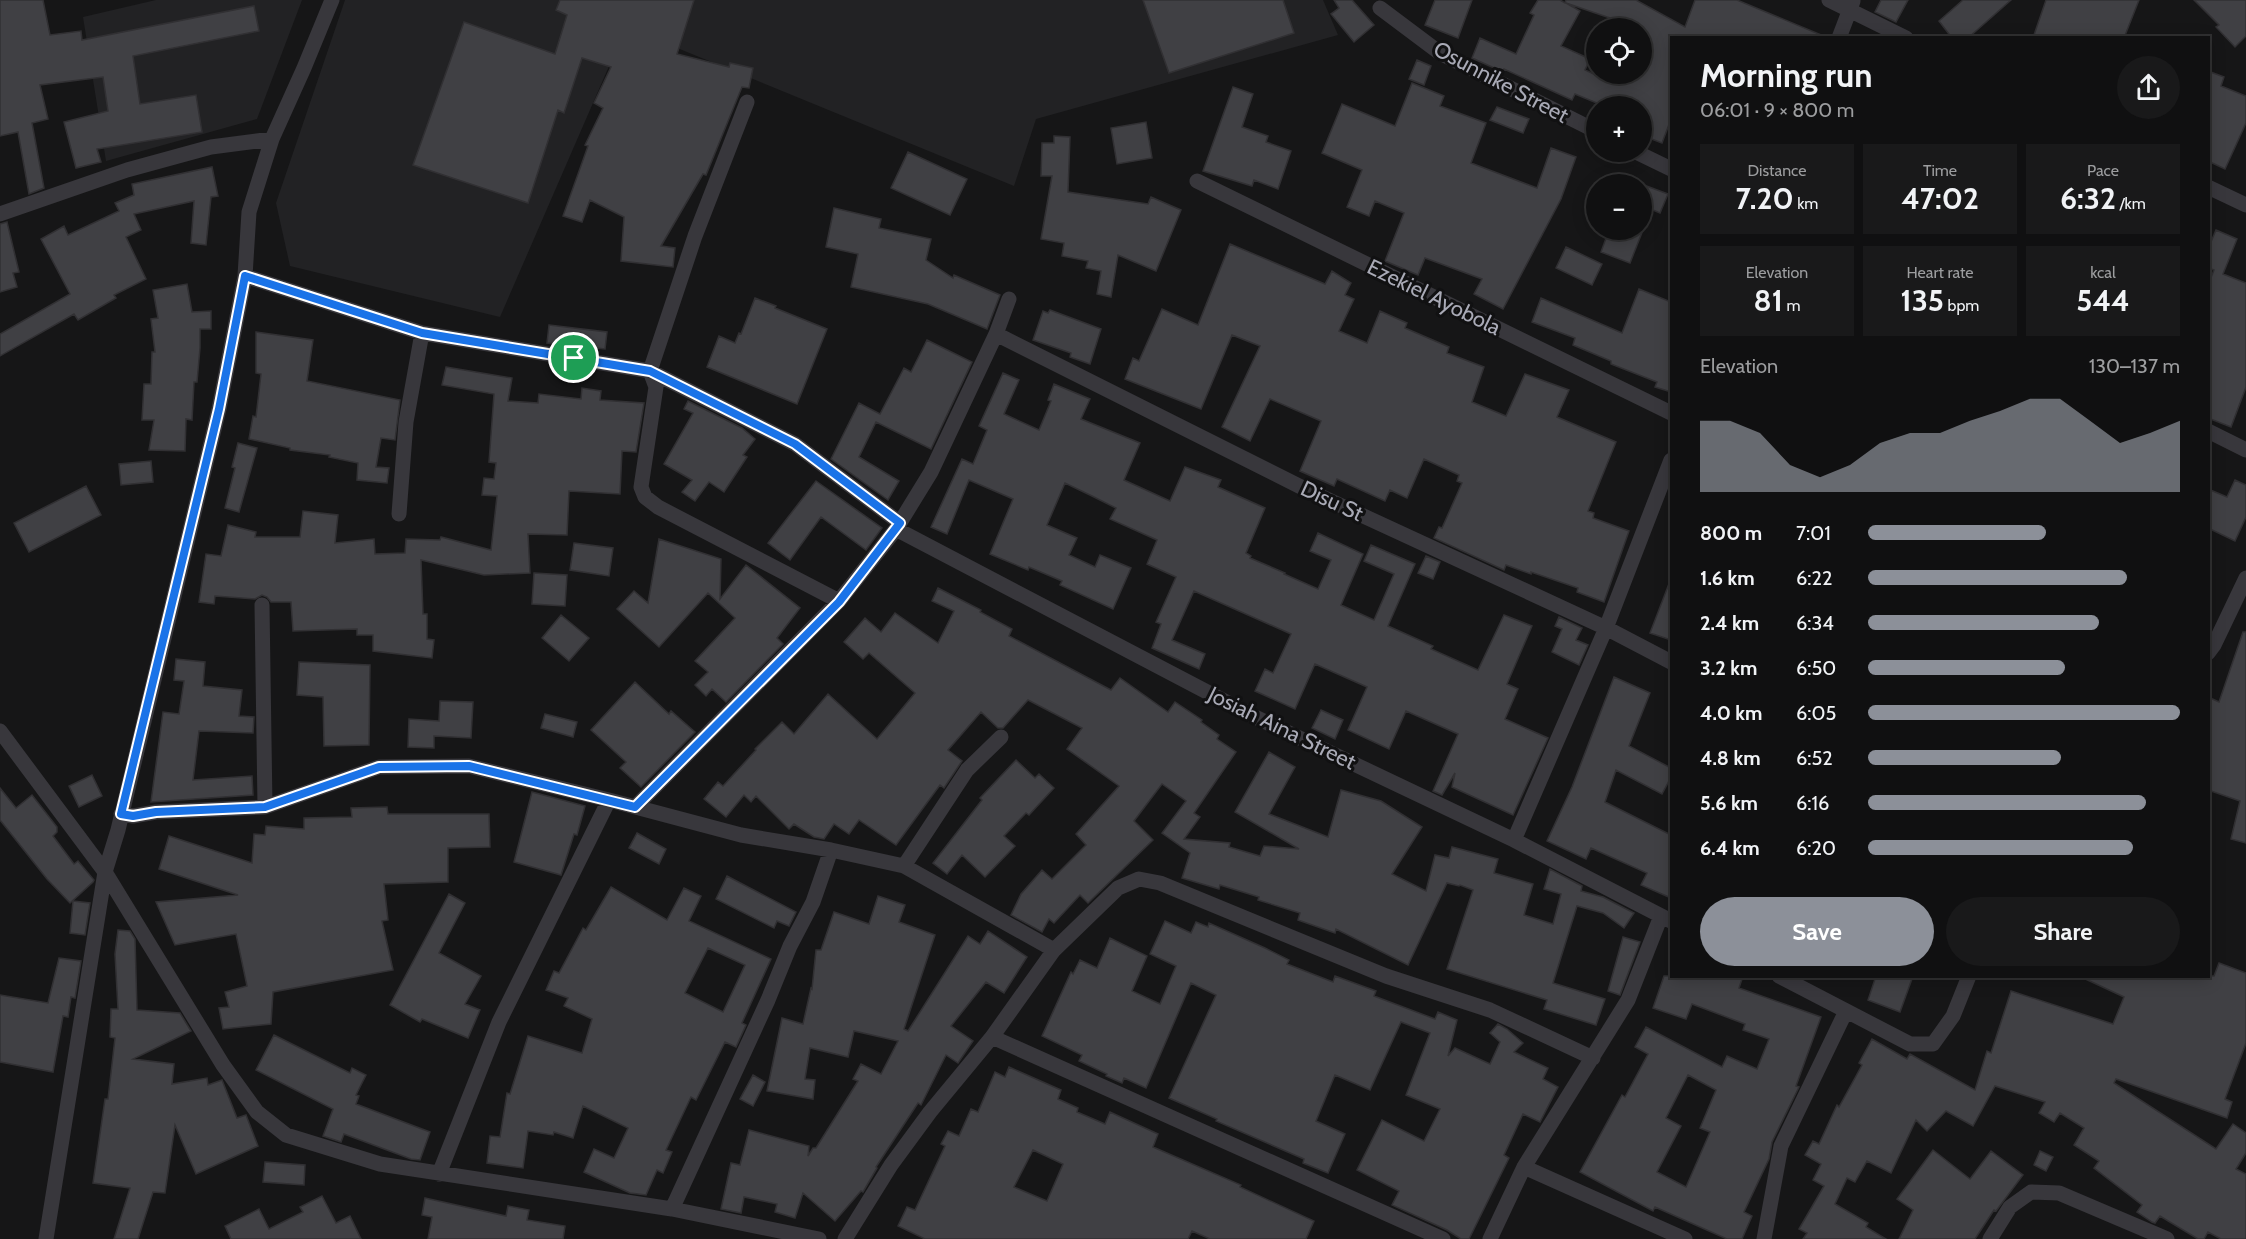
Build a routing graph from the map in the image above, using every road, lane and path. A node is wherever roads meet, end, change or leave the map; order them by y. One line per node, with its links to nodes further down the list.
1 (332, 0): 9 (street)
2 (1829, 0): 3 (street)
3 (1852, 5): 5 (street); 6 (street)
4 (1380, 8): 8 (street, Osunnike Street)
5 (1840, 36)
6 (1903, 36)
7 (747, 102): 20 (street)
8 (1586, 126)
9 (272, 139): 15 (street); 16 (street)
10 (1652, 160): 11 (street)
11 (1670, 169)
12 (1197, 181): 21 (street, Ezekiel Ayobola)
13 (2210, 188): 14 (street)
14 (2246, 205)
15 (0, 214)
16 (245, 276): 18 (street, Josiah Aina Street); 38 (street)
17 (1009, 299): 19 (street)
18 (422, 333): 20 (street, Josiah Aina Street); 25 (street)
19 (996, 334): 26 (street); 30 (street, Disu St)
20 (650, 371): 26 (street, Josiah Aina Street); 28 (street)
21 (1670, 413)
22 (2210, 432): 23 (street)
23 (2246, 450)
24 (1670, 463): 30 (street)
25 (399, 514)
26 (898, 526): 28 (street); 39 (street, Josiah Aina Street)
27 (2246, 578): 31 (street)
28 (839, 602): 37 (street)
29 (262, 605): 36 (street)
30 (1606, 628): 32 (street, Disu St); 39 (street)
31 (2210, 650)
32 (1670, 661)
33 (0, 731): 42 (street)
34 (1001, 737): 41 (street)
35 (609, 800): 36 (street); 37 (street); 51 (street)
36 (265, 807): 38 (street)
37 (635, 807): 40 (street)
38 (121, 814): 42 (street)
39 (1514, 840): 43 (street, Josiah Aina Street)
40 (831, 850): 41 (street); 52 (street)
41 (904, 866): 44 (street)
42 (105, 873): 51 (street); 54 (street)
43 (1666, 918): 49 (street)
44 (1054, 950): 48 (street); 49 (street)
45 (1783, 978): 47 (street)
46 (1968, 978): 47 (street)
47 (1846, 1011): 60 (street)
48 (992, 1037): 56 (street); 57 (street)
49 (1593, 1058): 50 (street)
50 (1524, 1167): 58 (street); 59 (street)
51 (439, 1174): 52 (street)
52 (672, 1209): 53 (street)
53 (759, 1233): 55 (street)
54 (46, 1239)
55 (819, 1239)
56 (845, 1239)
57 (1443, 1239)
58 (1490, 1239)
59 (1685, 1239)
60 (1764, 1239)
61 (1990, 1239): 62 (street)
62 (2167, 1239)

